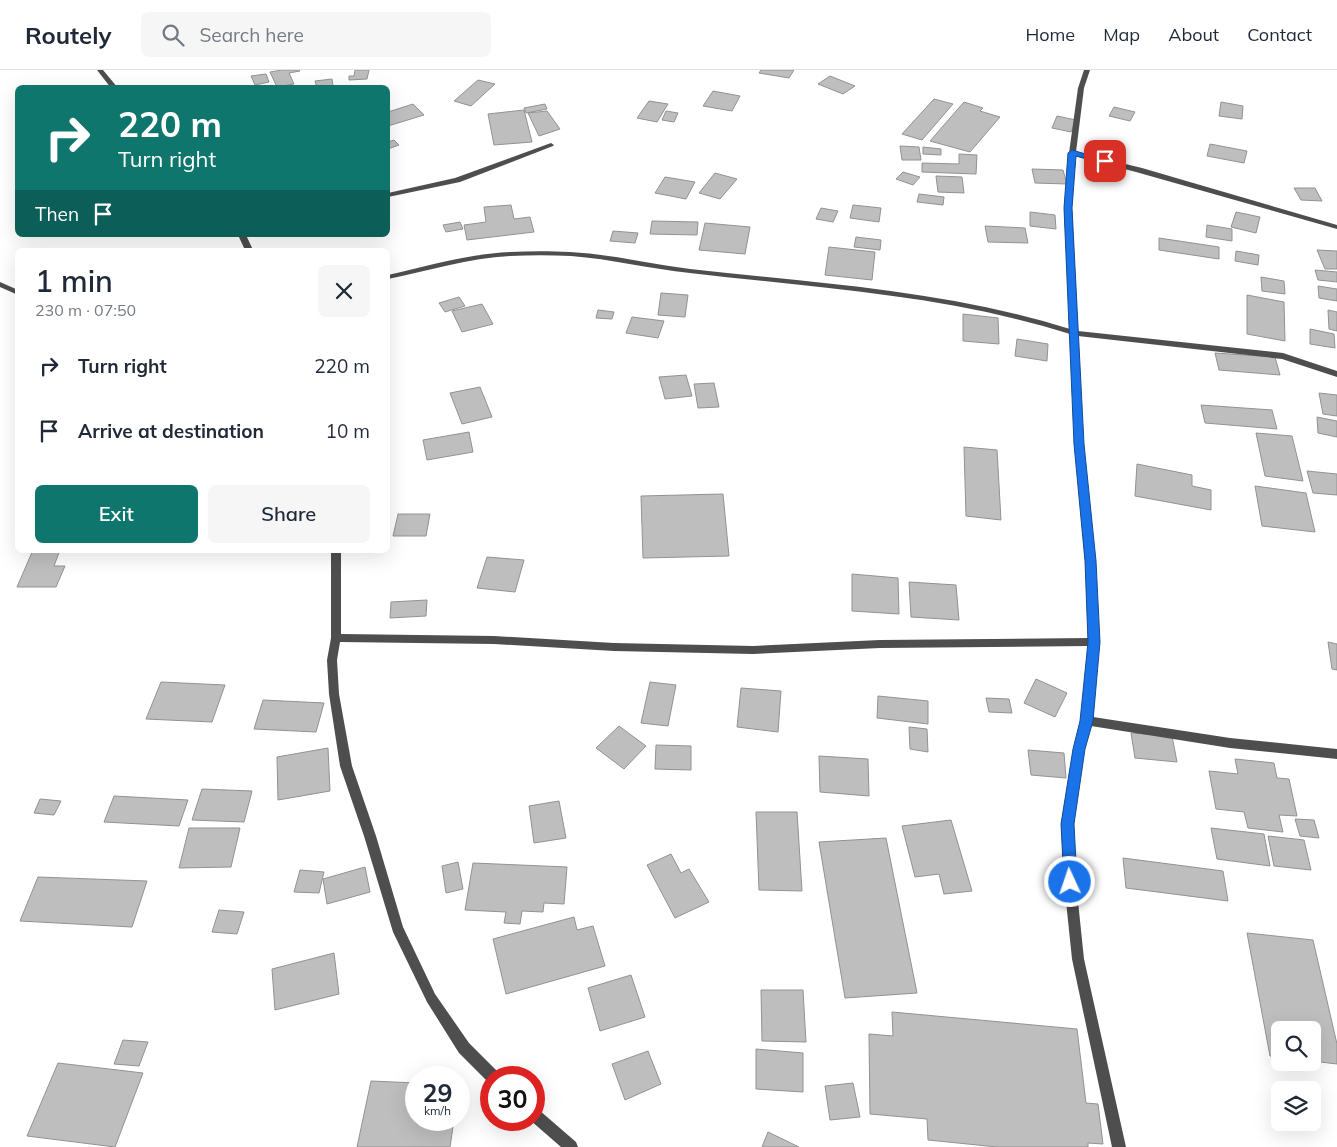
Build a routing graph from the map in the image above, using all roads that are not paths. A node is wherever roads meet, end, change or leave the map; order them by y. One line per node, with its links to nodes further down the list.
1 (100, 70): 3 (street)
2 (1088, 70): 5 (street)
3 (112, 85)
4 (551, 145): 6 (street)
5 (1072, 153): 7 (street); 11 (street)
6 (390, 196)
7 (1337, 227)
8 (390, 277): 11 (street)
9 (0, 284): 10 (street)
10 (15, 292)
11 (1074, 334): 12 (street); 15 (street)
12 (1337, 374)
13 (336, 553): 14 (street)
14 (336, 638): 15 (street); 18 (street)
15 (1094, 642): 16 (street)
16 (1086, 721): 17 (street); 21 (street)
17 (1337, 754)
18 (482, 1066)
19 (545, 1125): 20 (street)
20 (571, 1147)
21 (1119, 1147)

